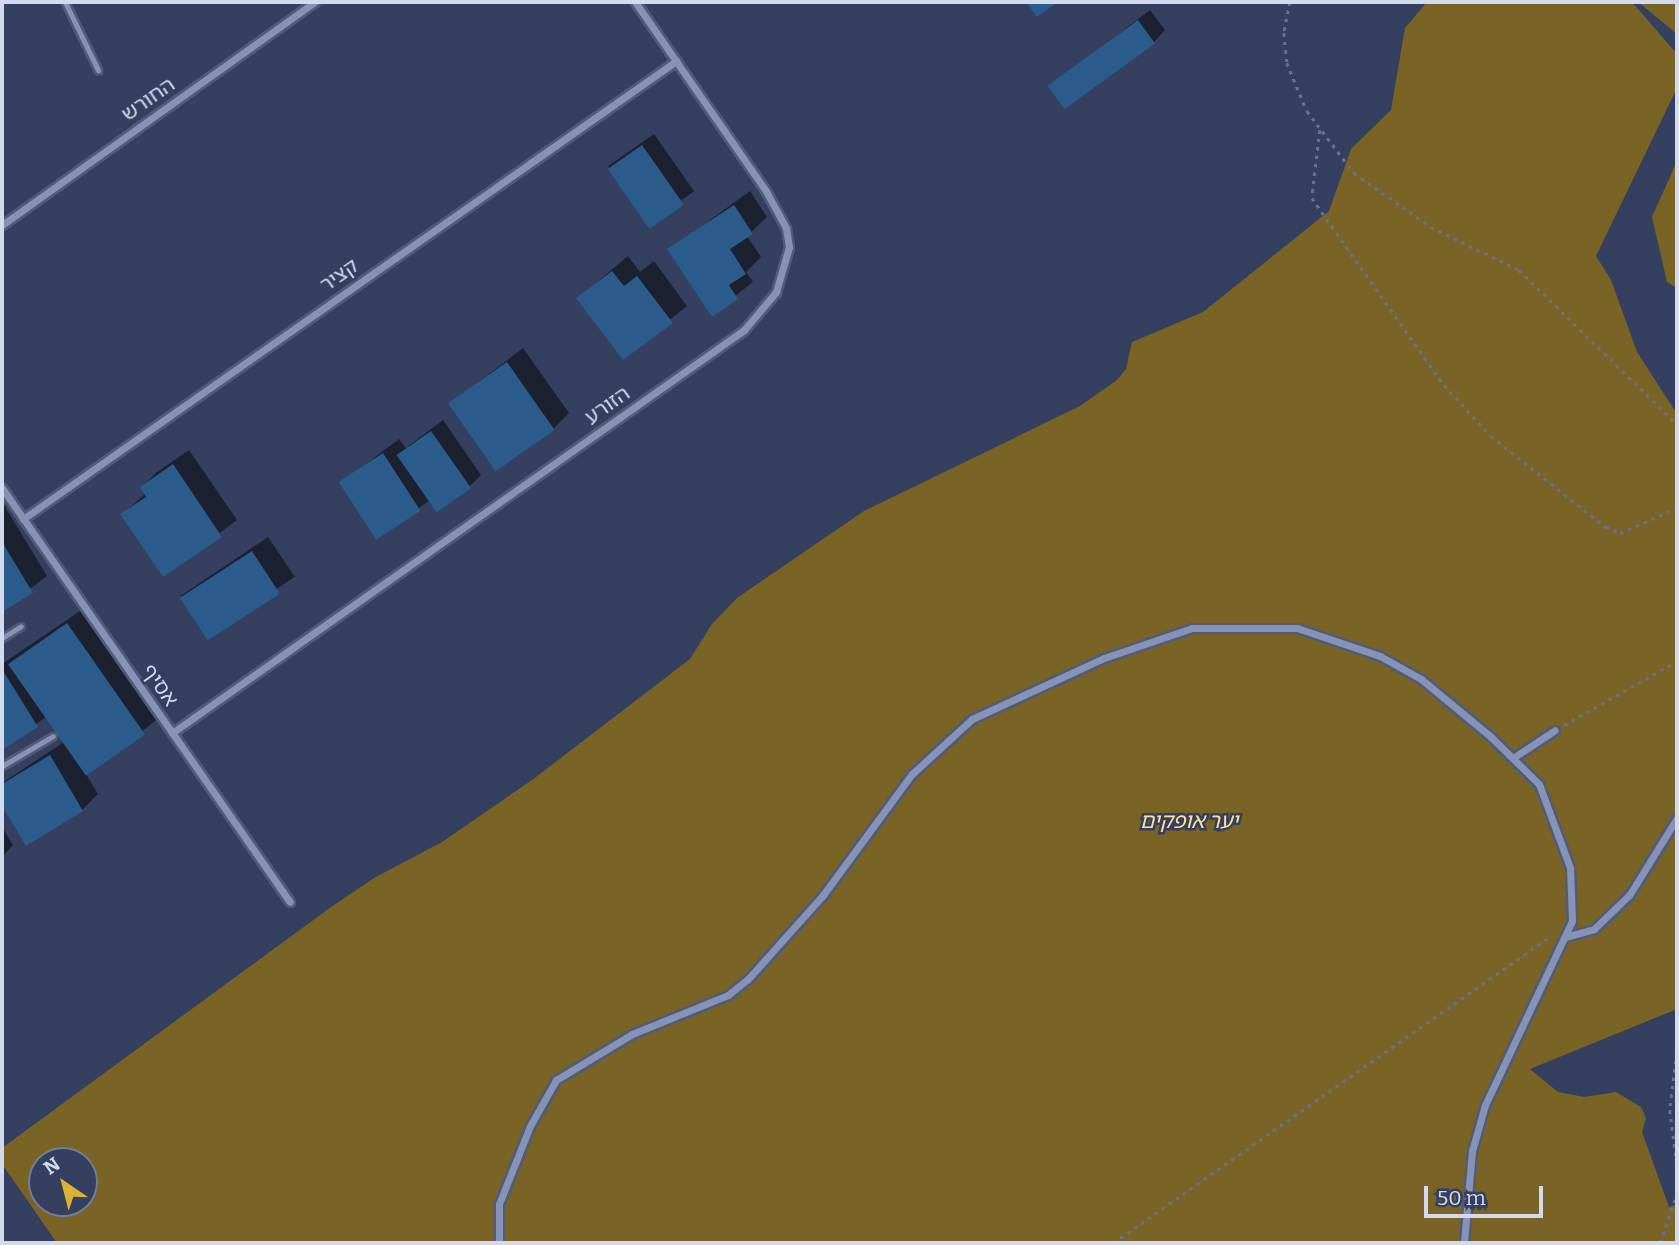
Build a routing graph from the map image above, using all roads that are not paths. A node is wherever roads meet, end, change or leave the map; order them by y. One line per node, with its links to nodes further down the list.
1 (65, 2): 5 (lane)
2 (315, 2): 6 (street, החורש)
3 (635, 2): 4 (street, הזורע)
4 (676, 61): 8 (street, קציר); 12 (street, הזורע)
5 (98, 70)
6 (2, 225)
7 (2, 488): 8 (street, אסיף)
8 (23, 519): 12 (street, אסיף)
9 (21, 626): 10 (lane)
10 (2, 638)
11 (1555, 730): 14 (street)
12 (172, 733): 17 (street, אסיף)
13 (53, 736): 15 (lane)
14 (1513, 758): 18 (street); 19 (street)
15 (2, 766)
16 (1677, 818): 18 (street)
17 (290, 902)
18 (1565, 937): 20 (street)
19 (499, 1243)
20 (1464, 1243)

